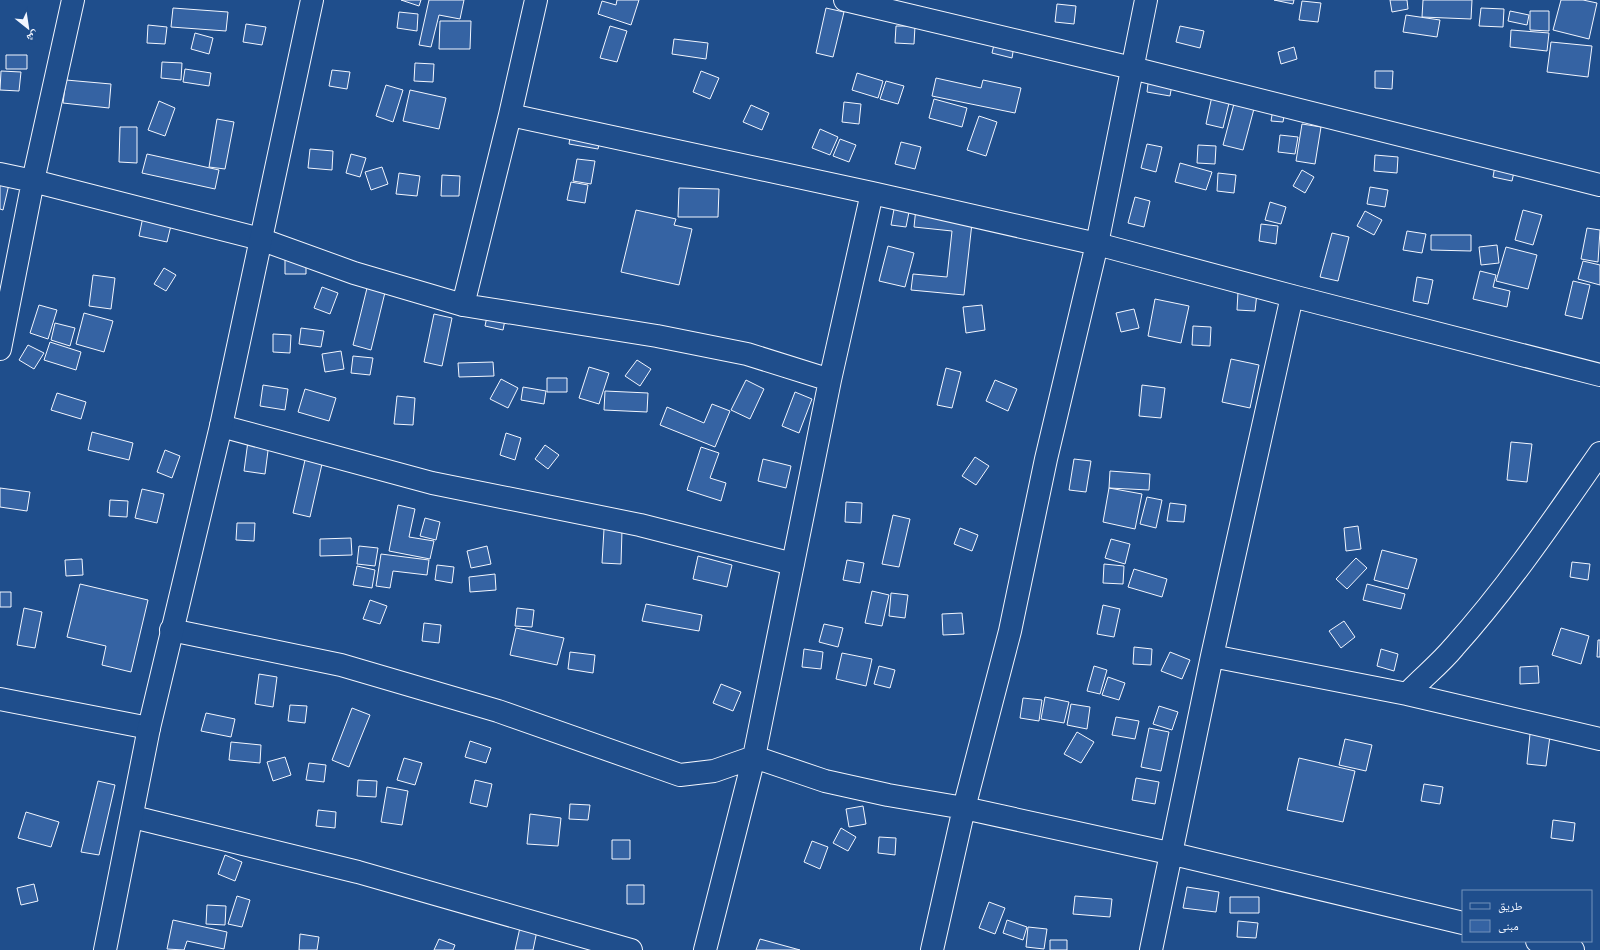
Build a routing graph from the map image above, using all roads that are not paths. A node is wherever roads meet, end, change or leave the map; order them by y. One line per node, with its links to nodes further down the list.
1 (73, 0): 9 (street)
2 (312, 0): 12 (street)
3 (536, 0): 7 (street)
4 (845, 0): 6 (street)
5 (1146, 0): 6 (street)
6 (1132, 68): 10 (street); 13 (street)
7 (510, 115): 11 (street); 15 (street)
8 (0, 174): 9 (street)
9 (33, 181): 12 (street); 16 (street)
10 (1600, 185)
11 (872, 193): 13 (street); 18 (street)
12 (260, 239): 15 (street); 19 (street)
13 (1097, 244): 14 (street); 29 (street)
14 (1292, 296): 17 (street); 23 (street)
15 (463, 305): 18 (street)
16 (0, 349)
17 (1600, 375)
18 (830, 380): 21 (street)
19 (221, 426): 21 (street); 22 (street)
20 (1600, 453): 24 (street)
21 (793, 564): 28 (street)
22 (171, 630): 26 (street); 28 (street)
23 (1212, 656): 24 (street); 31 (street)
24 (1406, 694): 27 (street)
25 (0, 699): 26 (street)
26 (149, 728): 30 (street)
27 (1600, 739)
28 (754, 757): 29 (street); 36 (street)
29 (964, 808): 31 (street); 37 (street)
30 (133, 817): 34 (street); 35 (street)
31 (1169, 853): 32 (street); 38 (street)
32 (1462, 923)
33 (1541, 942): 39 (street)
34 (105, 950)
35 (631, 950)
36 (705, 950)
37 (932, 950)
38 (1151, 950)
39 (1573, 950)

